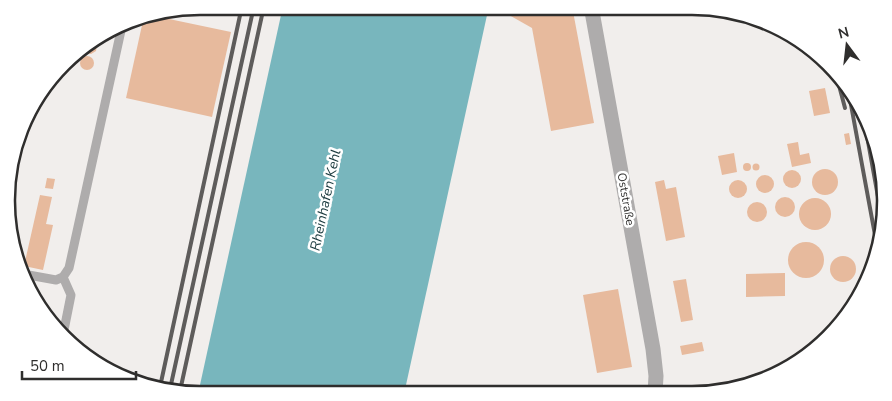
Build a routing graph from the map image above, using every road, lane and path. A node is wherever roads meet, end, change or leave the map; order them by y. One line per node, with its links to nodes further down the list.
1 (593, 15): 6 (street, Oststraße)
2 (120, 33): 4 (lane)
3 (31, 275): 4 (lane)
4 (63, 277): 5 (lane)
5 (65, 327)
6 (655, 386)

